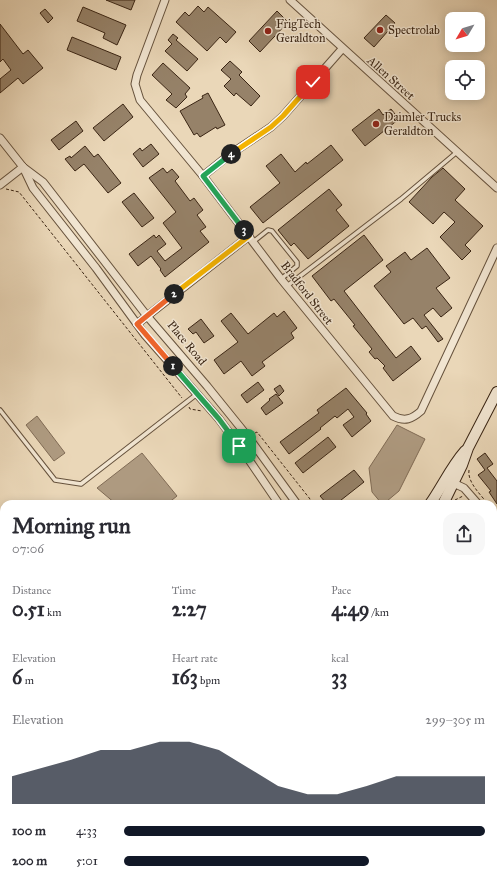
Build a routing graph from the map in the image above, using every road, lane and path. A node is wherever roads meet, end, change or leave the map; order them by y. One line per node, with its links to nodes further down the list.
1 (165, 0): 7 (street, Bradford Street)
2 (290, 0): 3 (street, Allen Street)
3 (342, 49): 5 (street, Allen Street); 7 (street)
4 (0, 138): 6 (street, Place Road)
5 (457, 152): 9 (street, Allen Street); 13 (lane)
6 (23, 167): 8 (street); 14 (street, Place Road); 15 (street, Place Road)
7 (203, 176): 10 (street, Bradford Street)
8 (3, 187): 18 (path)
9 (497, 188)
10 (251, 239): 12 (street, Bradford Street); 12 (lane); 14 (street)
11 (497, 248): 13 (street, Bradford Street)
12 (281, 279): 13 (street, Bradford Street)
13 (287, 286)
14 (147, 316): 15 (street); 26 (street, Place Road)
15 (137, 324): 17 (street, Place Road)
16 (497, 392): 23 (main road)
17 (197, 393): 18 (lane); 25 (street, Place Road)
18 (186, 403): 19 (lane); 20 (path)
19 (0, 410)
20 (205, 411)
21 (254, 434): 27 (path)
22 (469, 466): 32 (path)
23 (450, 482): 28 (main road); 29 (main road); 31 (street)
24 (466, 496): 30 (path)
25 (276, 500)
26 (294, 500)
27 (310, 500)
28 (434, 500)
29 (443, 500)
30 (455, 500)
31 (474, 500)
32 (485, 500)

